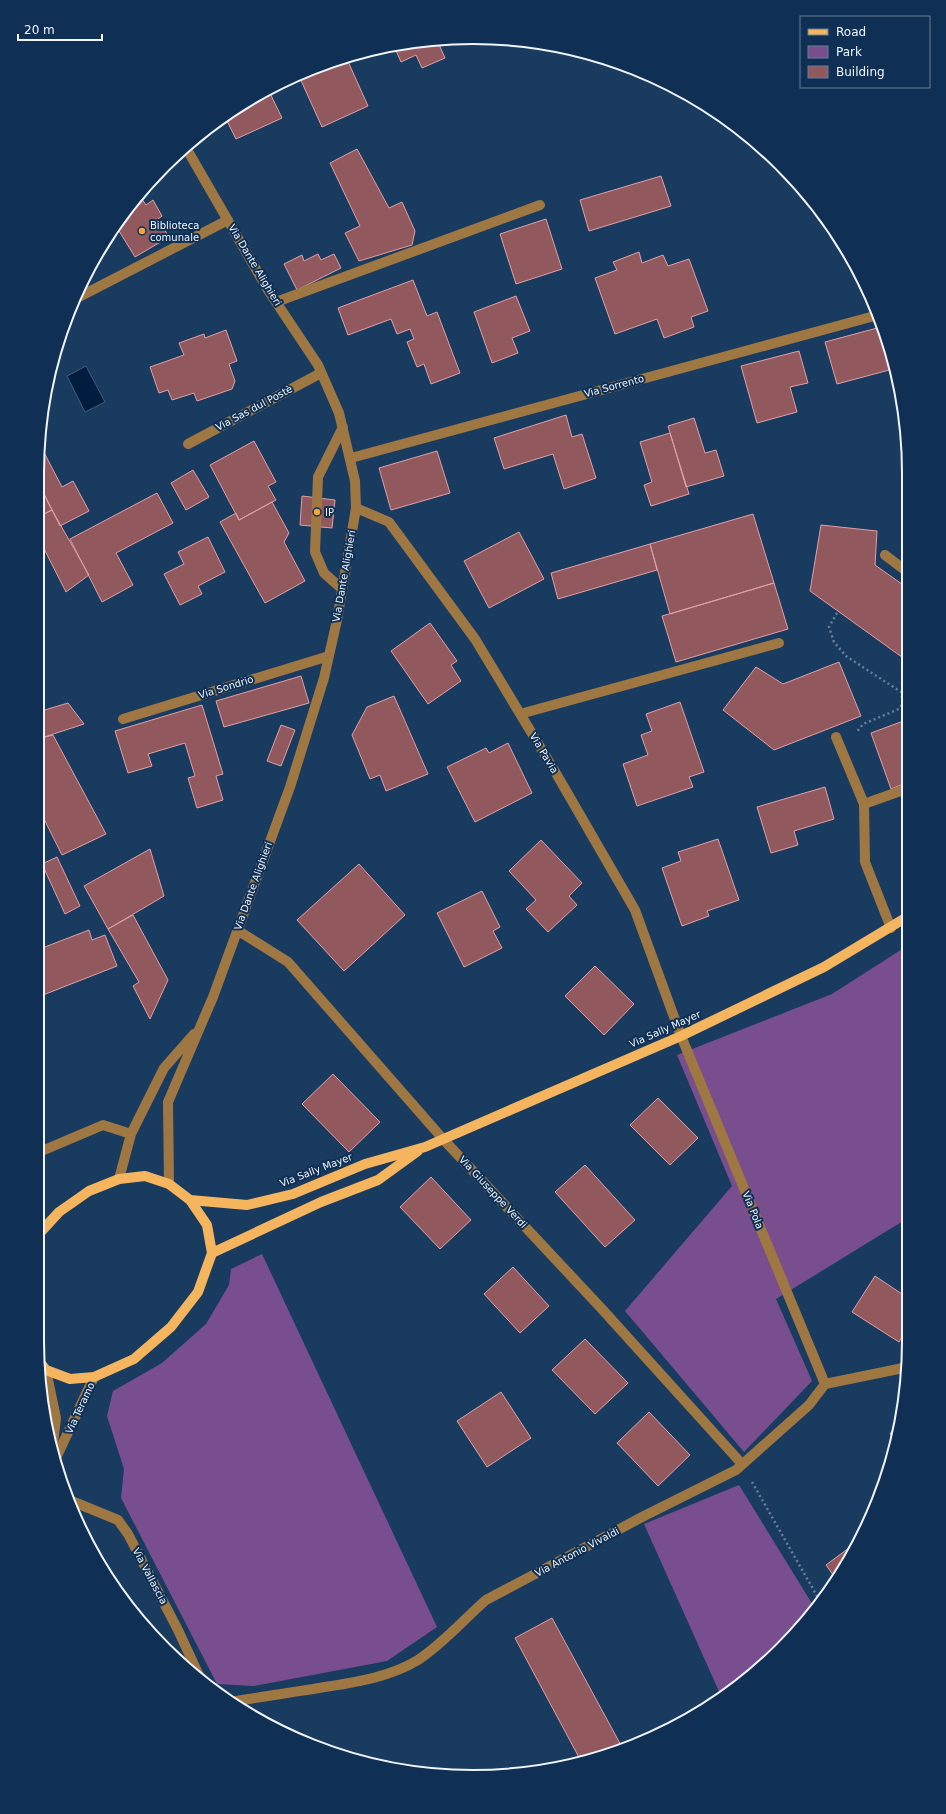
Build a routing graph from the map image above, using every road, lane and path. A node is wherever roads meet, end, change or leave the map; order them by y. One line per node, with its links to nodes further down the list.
1 (188, 152): 3 (street, Via Dante Alighieri)
2 (540, 205): 5 (street)
3 (228, 220): 4 (street); 5 (street, Via Dante Alighieri)
4 (83, 295)
5 (276, 302): 7 (street, Via Dante Alighieri)
6 (872, 316): 10 (street, Via Sorrento)
7 (321, 373): 8 (street, Via Dante Alighieri); 9 (street, Via Sas dul Postè)
8 (343, 427): 10 (street, Via Dante Alighieri); 14 (street)
9 (188, 444)
10 (351, 458): 11 (street, Via Dante Alighieri)
11 (356, 508): 14 (street, Via Dante Alighieri); 20 (street, Via Pavia)
12 (885, 555): 13 (street)
13 (902, 568)
14 (342, 589): 17 (street, Via Dante Alighieri)
15 (837, 613): 18 (path)
16 (778, 643): 20 (street)
17 (329, 656): 21 (street, Via Sondrio); 28 (street, Via Dante Alighieri)
18 (902, 698)
19 (902, 704): 23 (path)
20 (520, 714): 30 (street, Via Pavia)
21 (123, 718)
22 (836, 737): 25 (street)
23 (853, 737)
24 (902, 790): 25 (street)
25 (864, 804): 27 (street)
26 (902, 920): 27 (main road, Via Sally Mayer)
27 (891, 928): 30 (main road, Via Sally Mayer)
28 (238, 930): 29 (street, Via Dante Alighieri); 32 (street, Via Giuseppe Verdi)
29 (201, 1026): 31 (street, Via Dante Alighieri); 36 (street, Via Dante Alighieri)
30 (681, 1036): 32 (main road, Via Sally Mayer); 43 (street, Via Pola)
31 (131, 1134): 34 (street); 35 (street, Via Dante Alighieri)
32 (443, 1139): 33 (main road, Via Sally Mayer); 46 (street, Via Giuseppe Verdi)
33 (425, 1147): 37 (main road, Via Sally Mayer); 39 (main road, Via Sally Mayer)
34 (44, 1151)
35 (119, 1179): 36 (main road); 38 (main road)
36 (169, 1184): 37 (main road)
37 (190, 1200): 39 (main road)
38 (44, 1228)
39 (212, 1253): 42 (main road)
40 (901, 1368): 43 (street)
41 (46, 1370): 42 (main road); 44 (street, Via Teramo)
42 (94, 1377): 45 (street, Via Teramo)
43 (825, 1384): 46 (street, Via Antonio Vivaldi)
44 (54, 1433)
45 (59, 1450)
46 (742, 1464): 48 (path); 50 (street, Via Antonio Vivaldi)
47 (76, 1503): 49 (street, Via Vallascia)
48 (817, 1597)
49 (196, 1668)
50 (239, 1700)

